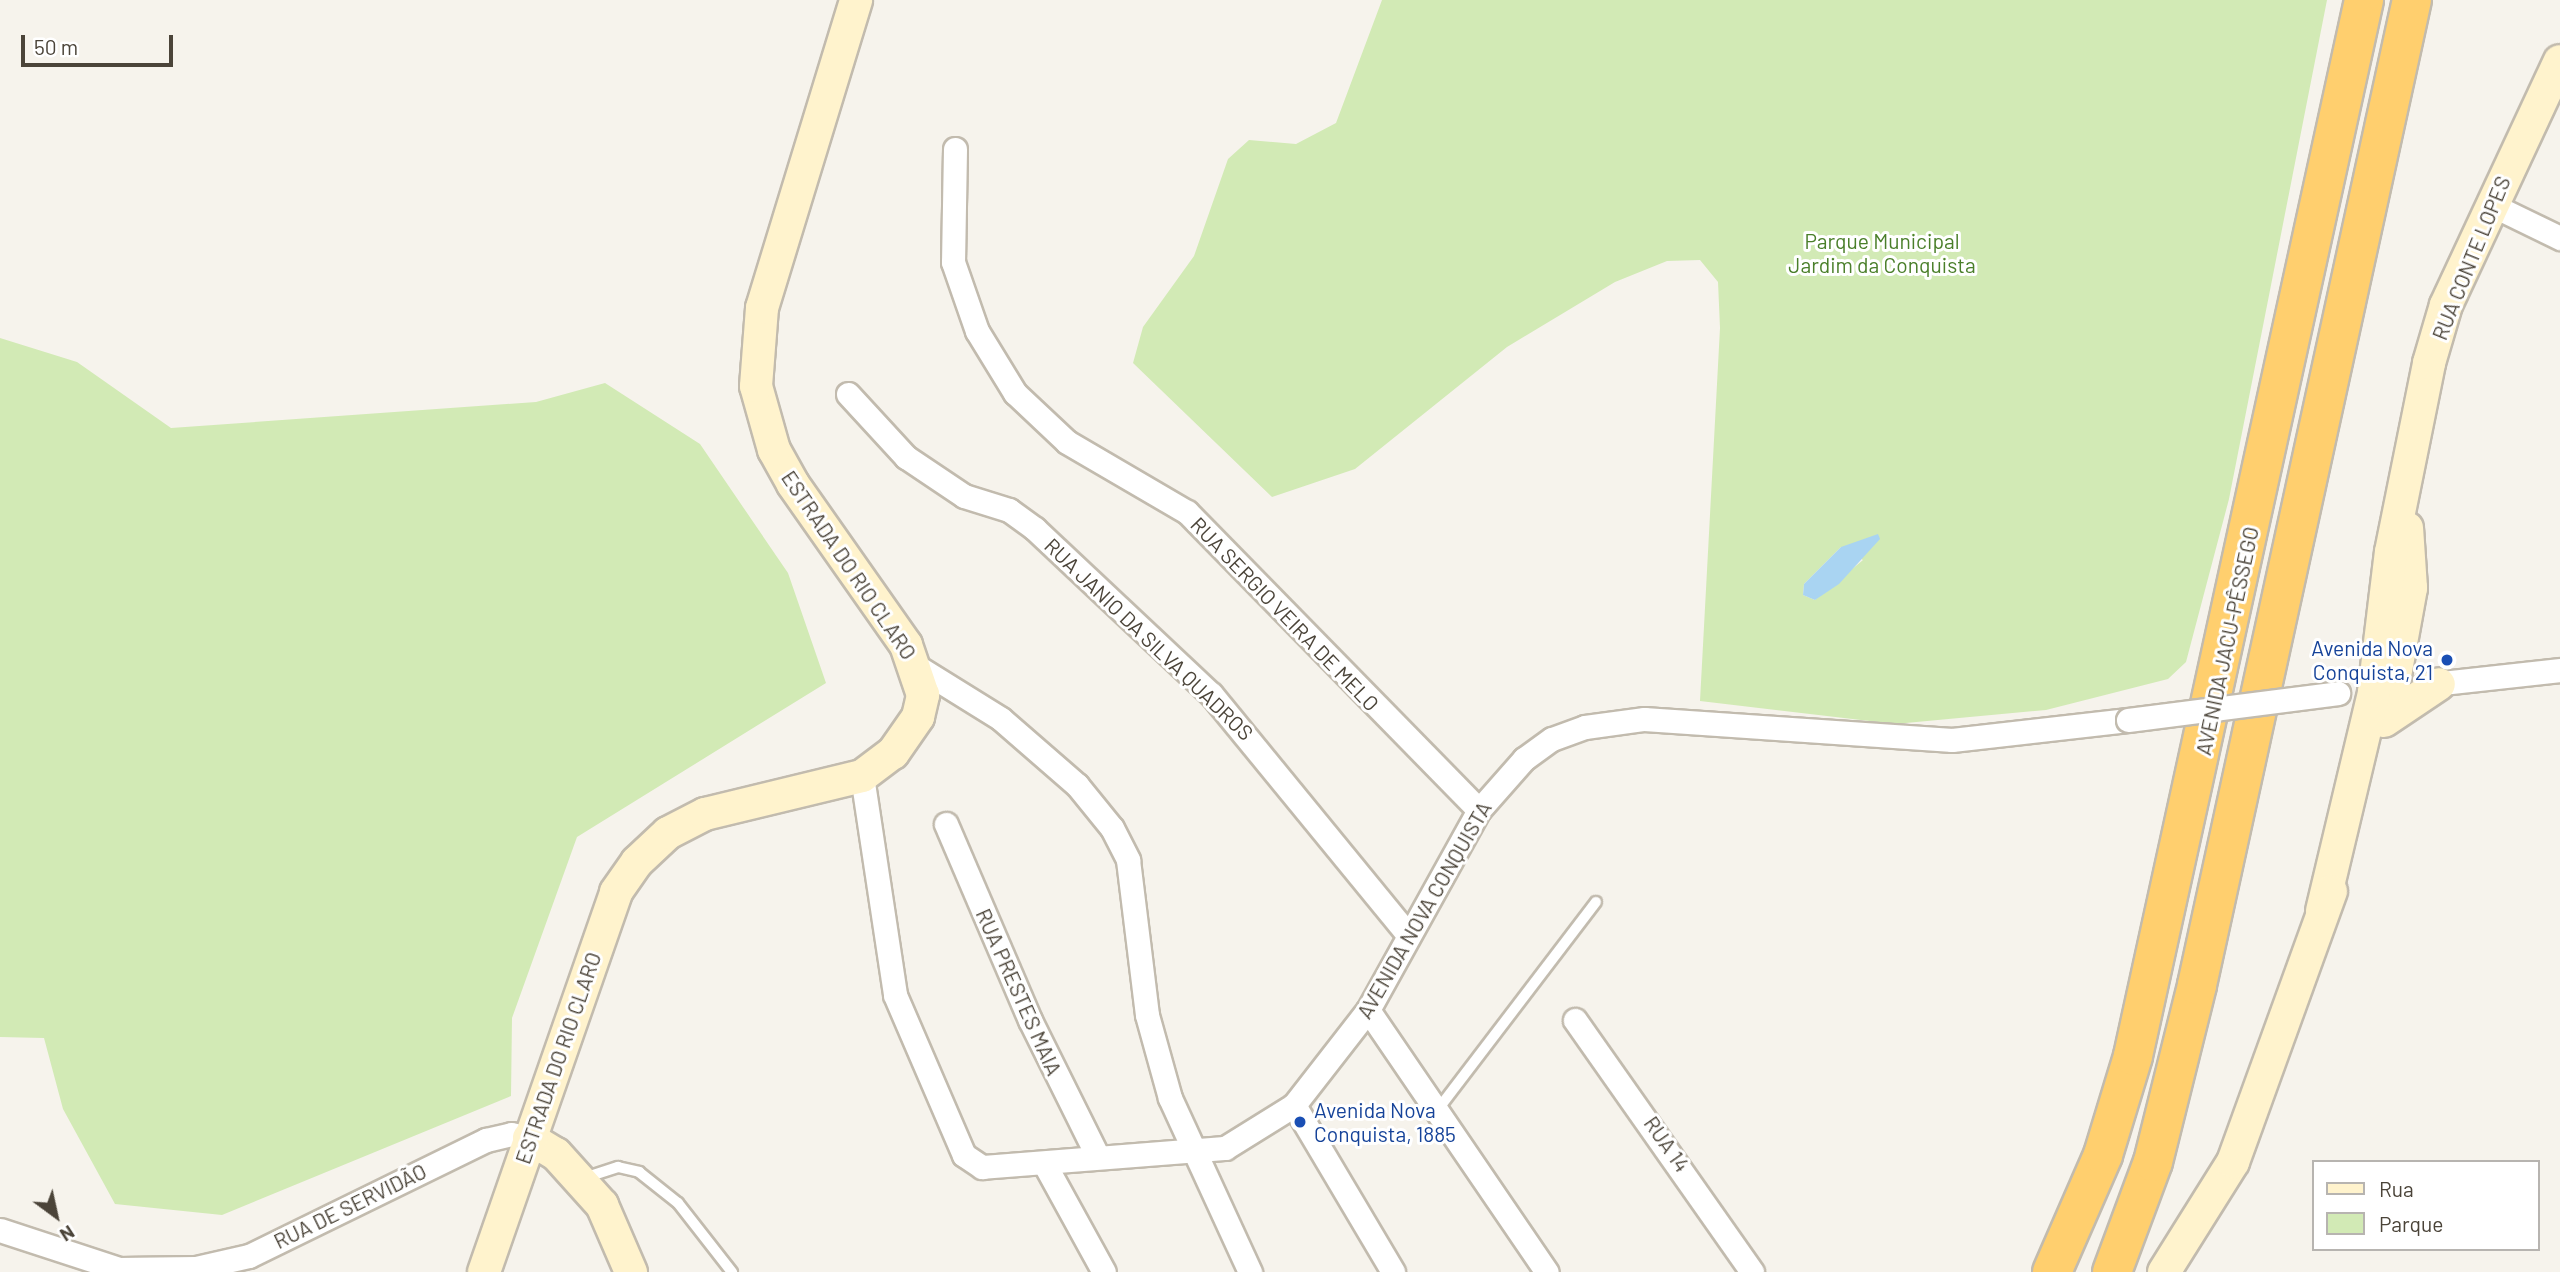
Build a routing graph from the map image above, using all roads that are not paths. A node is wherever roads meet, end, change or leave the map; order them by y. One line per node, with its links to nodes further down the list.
1 (856, 0): 12 (main road, ESTRADA DO RIO CLARO)
2 (2364, 0): 40 (highway, AVENIDA JACU-PÊSSEGO)
3 (2433, 0): 4 (street)
4 (2409, 16): 41 (highway)
5 (2560, 61): 7 (main road, RUA CONTE LOPES)
6 (955, 149): 18 (street, RUA SERGIO VEIRA DE MELO)
7 (2490, 204): 8 (street); 10 (main road, RUA CONTE LOPES)
8 (2560, 238)
9 (848, 394): 21 (street, RUA JANIO DA SILVA QUADROS)
10 (2403, 506): 11 (main road, RUA CONTE LOPES); 15 (main road, RUA CONTE LOPES)
11 (2404, 642): 14 (main road); 15 (main road, RUA CONTE LOPES)
12 (916, 666): 17 (main road, ESTRADA DO RIO CLARO); 27 (street)
13 (2560, 670): 14 (street)
14 (2442, 683): 15 (main road)
15 (2382, 692): 16 (main road); 42 (main road)
16 (2340, 693): 18 (street, AVENIDA NOVA CONQUISTA, bridge)
17 (862, 776): 26 (main road, ESTRADA DO RIO CLARO); 29 (street, AVENIDA NOVA CONQUISTA)
18 (1479, 810): 21 (street, AVENIDA NOVA CONQUISTA)
19 (946, 824): 28 (street, RUA PRESTES MAIA)
20 (1596, 902): 25 (lane)
21 (1408, 935): 22 (street, AVENIDA NOVA CONQUISTA)
22 (1368, 1010): 24 (street, AVENIDA NOVA CONQUISTA); 25 (street)
23 (1575, 1020): 39 (street, RUA 14)
24 (1294, 1105): 27 (street, AVENIDA NOVA CONQUISTA); 37 (street)
25 (1439, 1108): 38 (street)
26 (529, 1138): 30 (main road); 31 (street, RUA DE SERVIDÃO); 32 (main road, ESTRADA DO RIO CLARO)
27 (1190, 1153): 28 (street, AVENIDA NOVA CONQUISTA); 36 (street)
28 (1098, 1157): 29 (street, AVENIDA NOVA CONQUISTA)
29 (1044, 1163): 35 (street)
30 (581, 1179): 33 (main road); 34 (lane)
31 (0, 1230)
32 (484, 1272)
33 (631, 1272)
34 (732, 1272)
35 (1104, 1272)
36 (1250, 1272)
37 (1393, 1272)
38 (1547, 1272)
39 (1752, 1272)
40 (2052, 1272)
41 (2112, 1272)
42 (2164, 1272)

